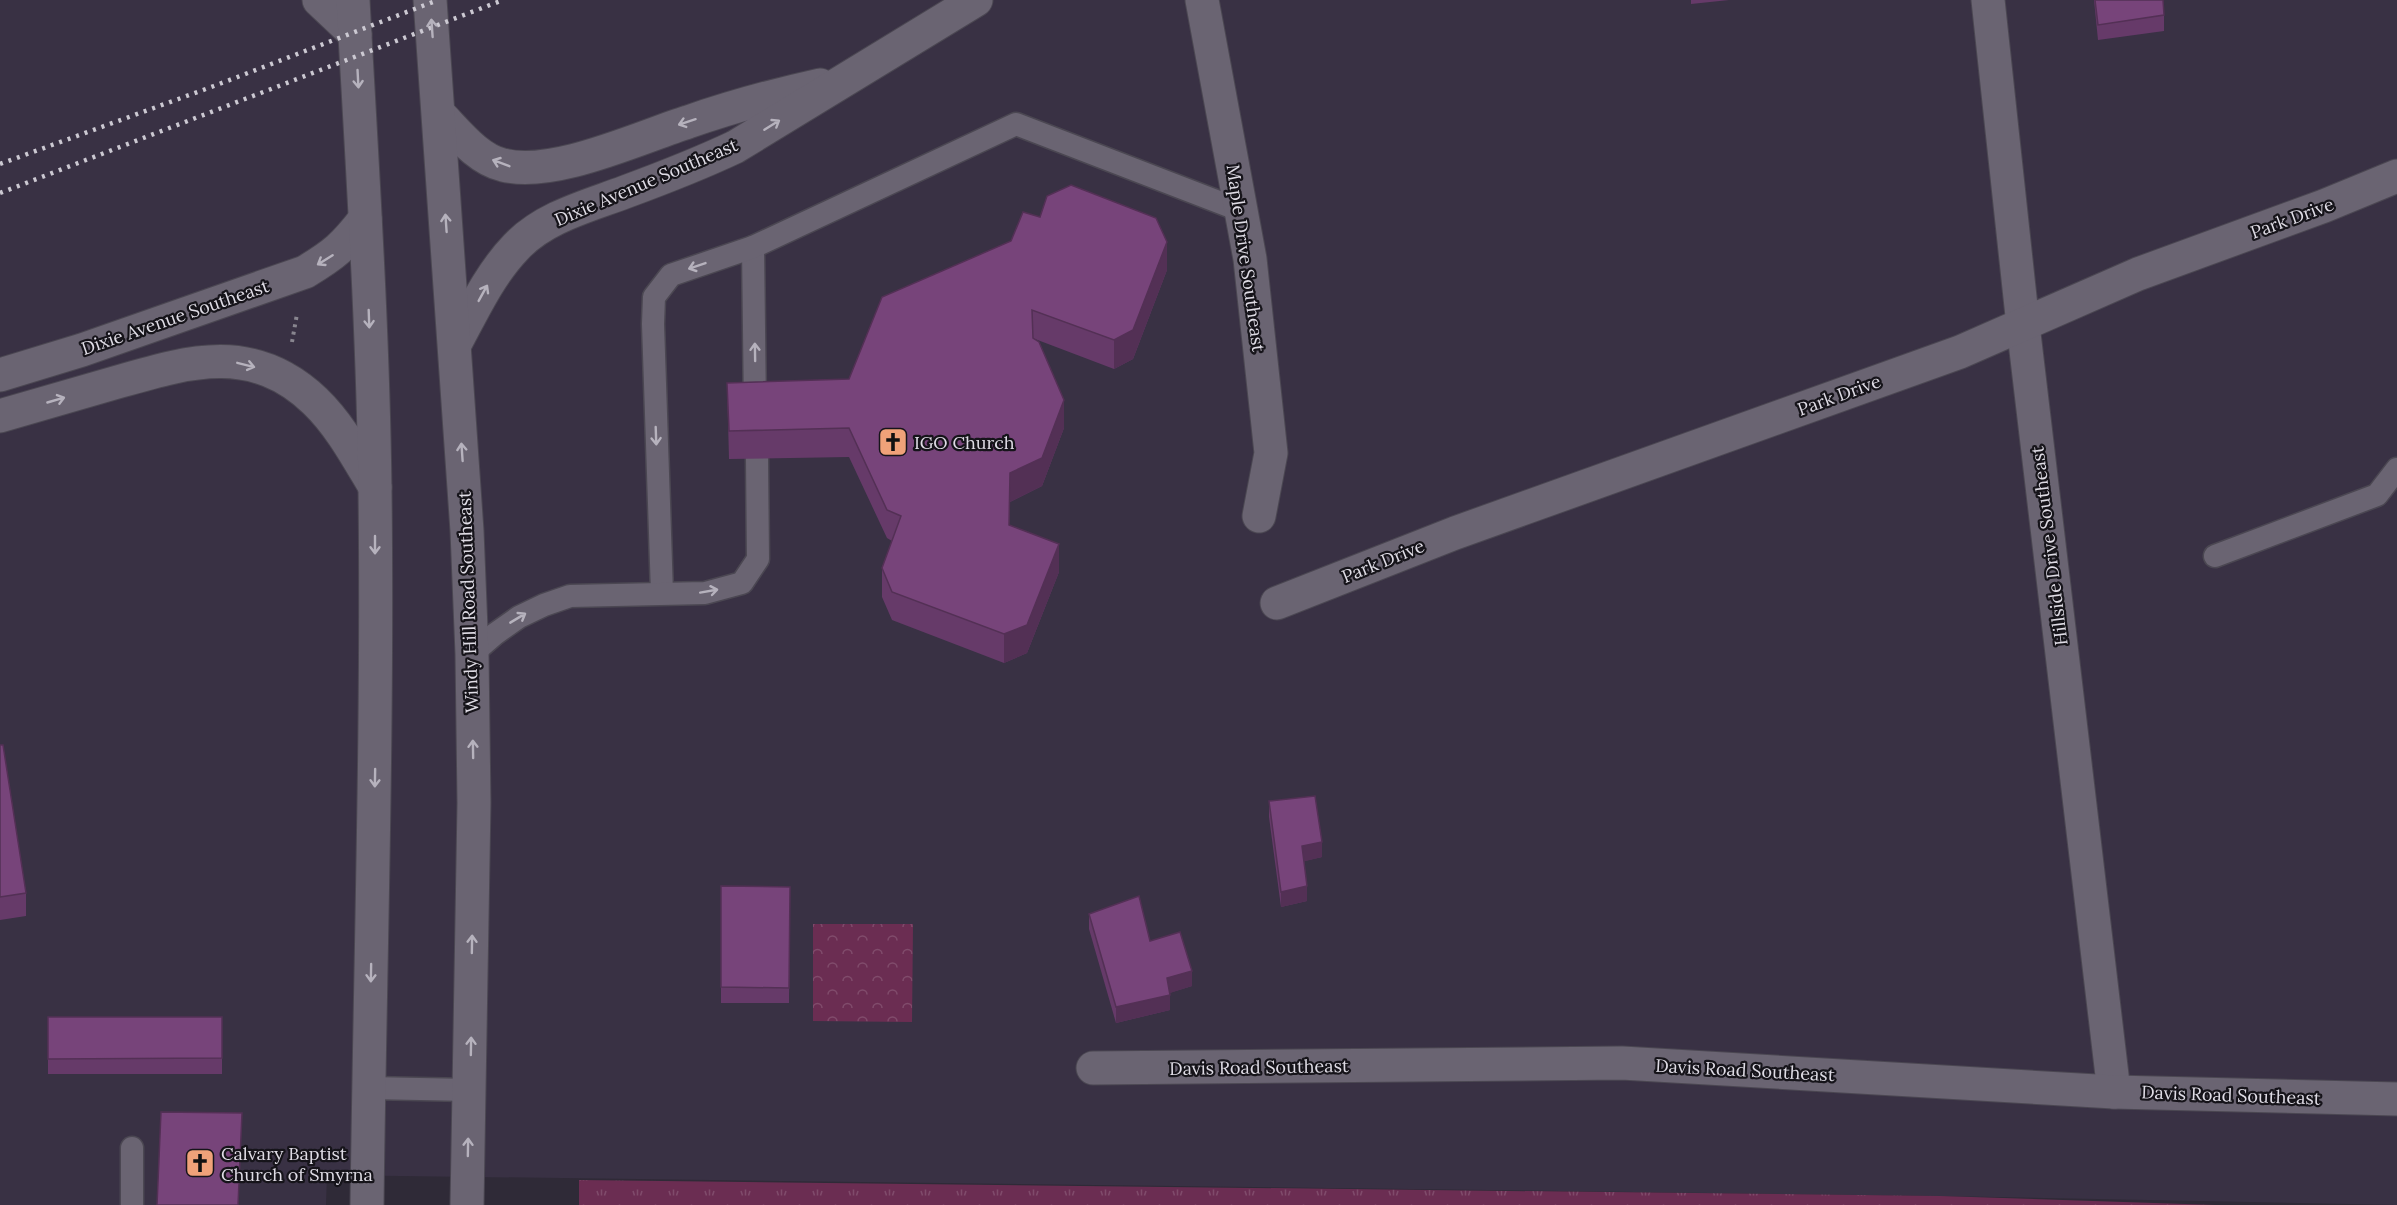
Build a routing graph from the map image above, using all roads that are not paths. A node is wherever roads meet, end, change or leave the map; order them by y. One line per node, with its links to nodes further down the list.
1 (319, 0): 7 (street)
2 (353, 0): 7 (street)
3 (430, 0): 9 (street, Windy Hill Road Southeast, one-way to 3)
4 (976, 0): 8 (street, Dixie Avenue Southeast)
5 (1202, 0): 11 (street, Maple Drive Southeast)
6 (1988, 0): 14 (street, Hillside Drive Southeast)
7 (355, 34): 12 (street, one-way to 12)
8 (845, 79): 9 (street, Dixie Avenue Southeast, one-way to 9); 15 (street, Dixie Avenue Southeast, one-way to 8)
9 (439, 114): 15 (street, Windy Hill Road Southeast, one-way to 9)
10 (2397, 176): 14 (street, Park Drive)
11 (1242, 211): 13 (lane); 22 (street, Maple Drive Southeast)
12 (365, 219): 16 (street, Dixie Avenue Southeast, one-way to 16); 21 (street, one-way to 21)
13 (753, 247): 17 (lane, one-way to 13); 24 (lane, one-way to 24)
14 (2023, 325): 25 (street, Park Drive); 30 (street, Hillside Drive Southeast)
15 (454, 344): 26 (street, Windy Hill Road Southeast, one-way to 15)
16 (0, 375)
17 (755, 410)
18 (0, 416): 21 (street, one-way to 21)
19 (757, 459): 24 (lane, one-way to 19)
20 (2397, 469): 23 (lane)
21 (375, 487): 28 (street, one-way to 28)
22 (1259, 516)
23 (2215, 556)
24 (662, 593): 26 (lane, one-way to 24)
25 (1277, 603)
26 (472, 654): 29 (street, Windy Hill Road Southeast, one-way to 26)
27 (1093, 1068): 30 (street, Davis Road Southeast)
28 (369, 1088): 29 (lane); 34 (street)
29 (470, 1090): 35 (street, Windy Hill Road Southeast, one-way to 29)
30 (2114, 1092): 31 (street, Davis Road Southeast)
31 (2397, 1099)
32 (132, 1148): 33 (lane)
33 (132, 1205)
34 (368, 1205)
35 (466, 1205)

